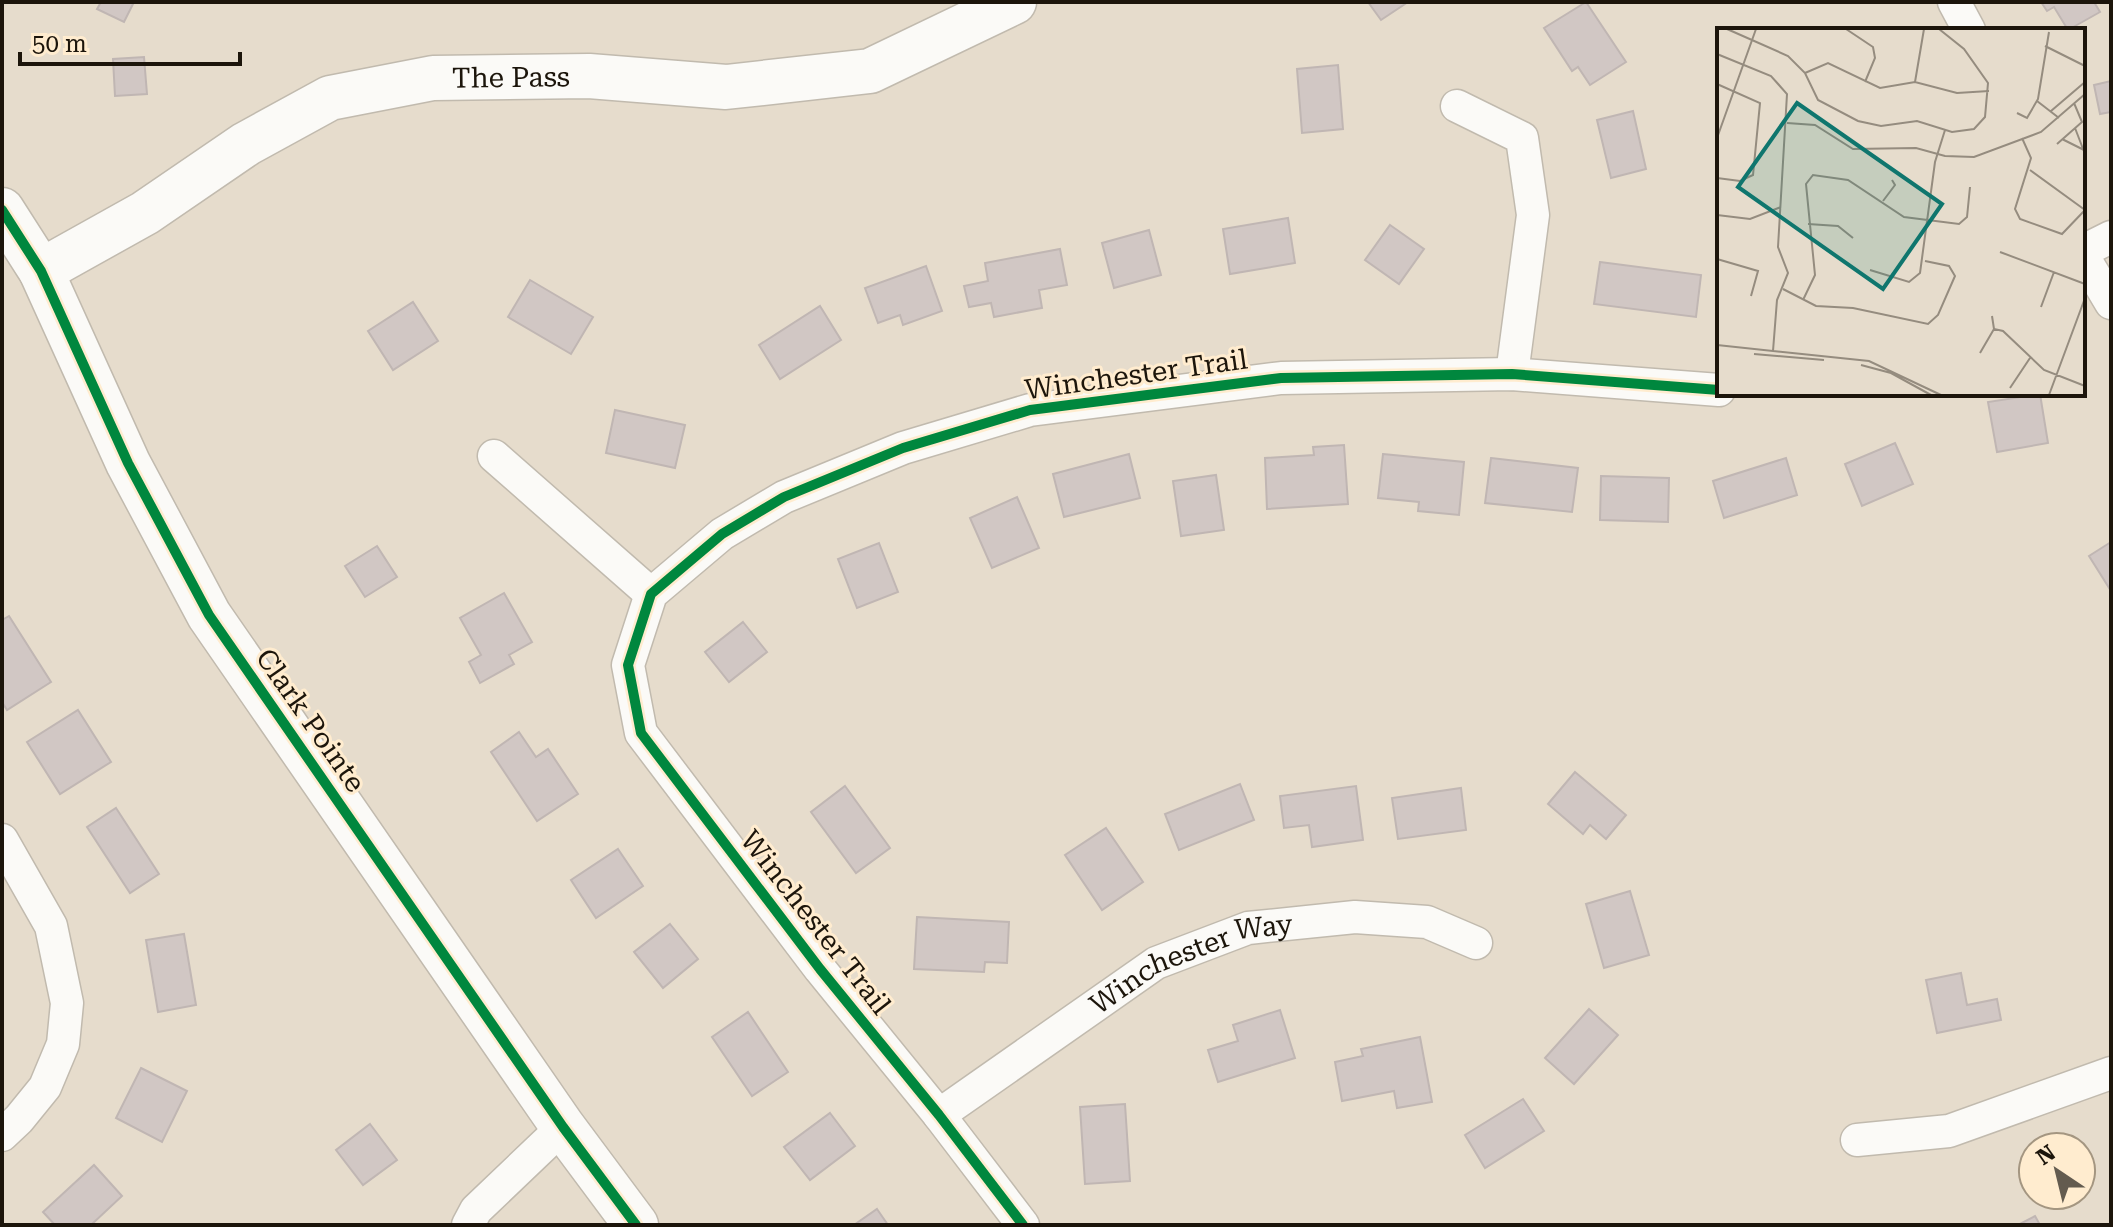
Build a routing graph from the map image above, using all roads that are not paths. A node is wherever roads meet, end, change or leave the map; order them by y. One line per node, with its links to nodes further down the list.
1 (1014, 2): 9 (street, The Pass)
2 (1954, 2): 3 (street)
3 (1968, 28)
4 (1457, 106): 11 (street)
5 (2, 210): 9 (street, Clark Pointe)
6 (2111, 237): 7 (street)
7 (2085, 252)
8 (2085, 257): 10 (street)
9 (41, 271): 19 (street, Clark Pointe)
10 (2111, 303)
11 (1512, 374): 12 (street, Winchester Trail); 14 (street, Winchester Trail)
12 (1717, 390)
13 (494, 456): 14 (street)
14 (651, 594): 18 (street, Winchester Trail)
15 (2, 840): 20 (street)
16 (1476, 943): 18 (street, Winchester Way)
17 (2111, 1073): 21 (street)
18 (939, 1115): 24 (street, Winchester Trail)
19 (563, 1127): 22 (street); 23 (street, Clark Pointe)
20 (2, 1135)
21 (1857, 1140)
22 (468, 1225)
23 (636, 1225)
24 (1023, 1225)

